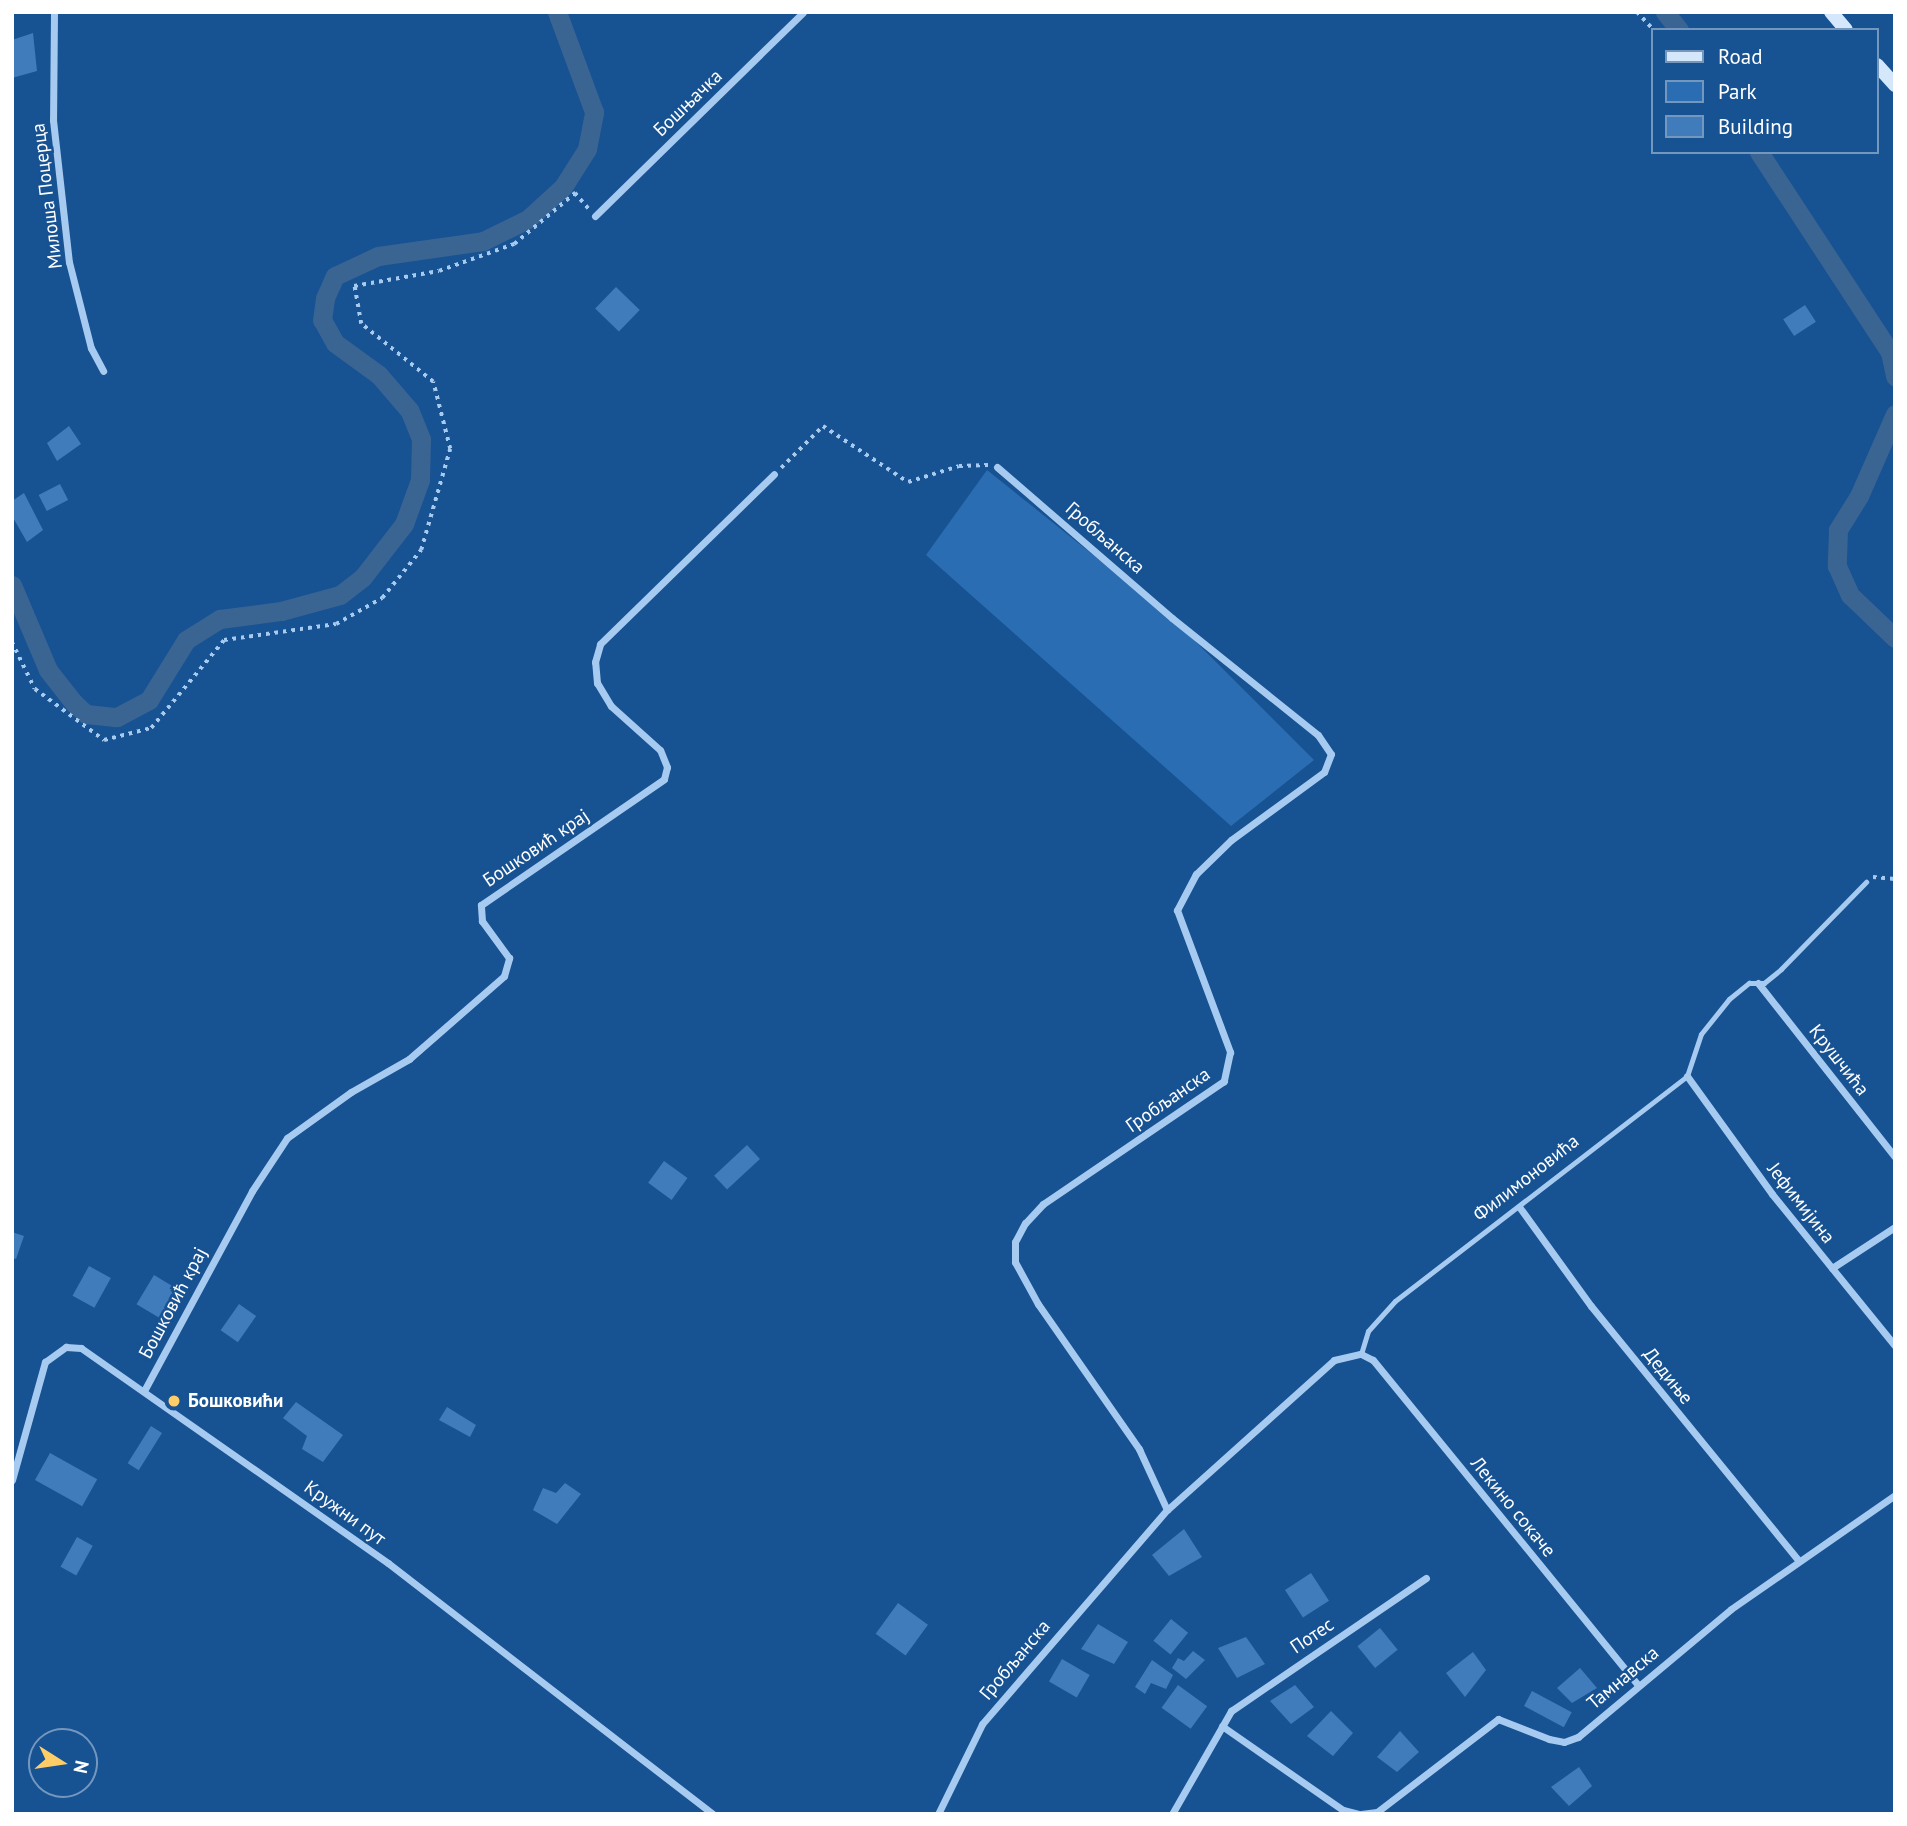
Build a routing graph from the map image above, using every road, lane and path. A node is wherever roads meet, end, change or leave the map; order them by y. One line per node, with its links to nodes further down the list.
1 (54, 12): 10 (street, Милоша Поцерца)
2 (803, 12): 9 (street, Бошњачка)
3 (1637, 12): 5 (path)
4 (1831, 12): 6 (main road)
5 (1652, 28)
6 (1844, 28)
7 (1879, 67): 8 (main road)
8 (1895, 85)
9 (595, 216): 13 (path)
10 (103, 371)
11 (997, 467): 12 (path); 27 (street, Гробљанска)
12 (774, 474): 24 (street, Бошковић крај)
13 (12, 642)
14 (1895, 879): 15 (path)
15 (1866, 882): 16 (lane, Филимоновића)
16 (1758, 983): 17 (lane, Филимоновића); 18 (street, Крушчића)
17 (1687, 1076): 19 (lane, Филимоновића); 21 (street, Јефимијина)
18 (1895, 1157)
19 (1520, 1208): 23 (lane, Филимоновића); 28 (street, Дедиње)
20 (1895, 1227): 21 (street)
21 (1832, 1268): 22 (street, Јефимијина)
22 (1895, 1346)
23 (1361, 1354): 27 (street); 30 (street, Лекино сокаче)
24 (145, 1389): 25 (street, Кружни пут); 33 (street, Кружни пут)
25 (12, 1480)
26 (1895, 1495): 28 (street, Тамнавска)
27 (1167, 1510): 34 (street, Гробљанска)
28 (1798, 1560): 30 (street, Тамнавска)
29 (1426, 1578): 31 (street, Потес)
30 (1638, 1685): 32 (street, Тамнавска)
31 (1222, 1726): 35 (street); 36 (street, Тамнавска)
32 (1378, 1813): 36 (street, Тамнавска)
33 (713, 1814)
34 (938, 1814)
35 (1172, 1814)
36 (1360, 1814)

